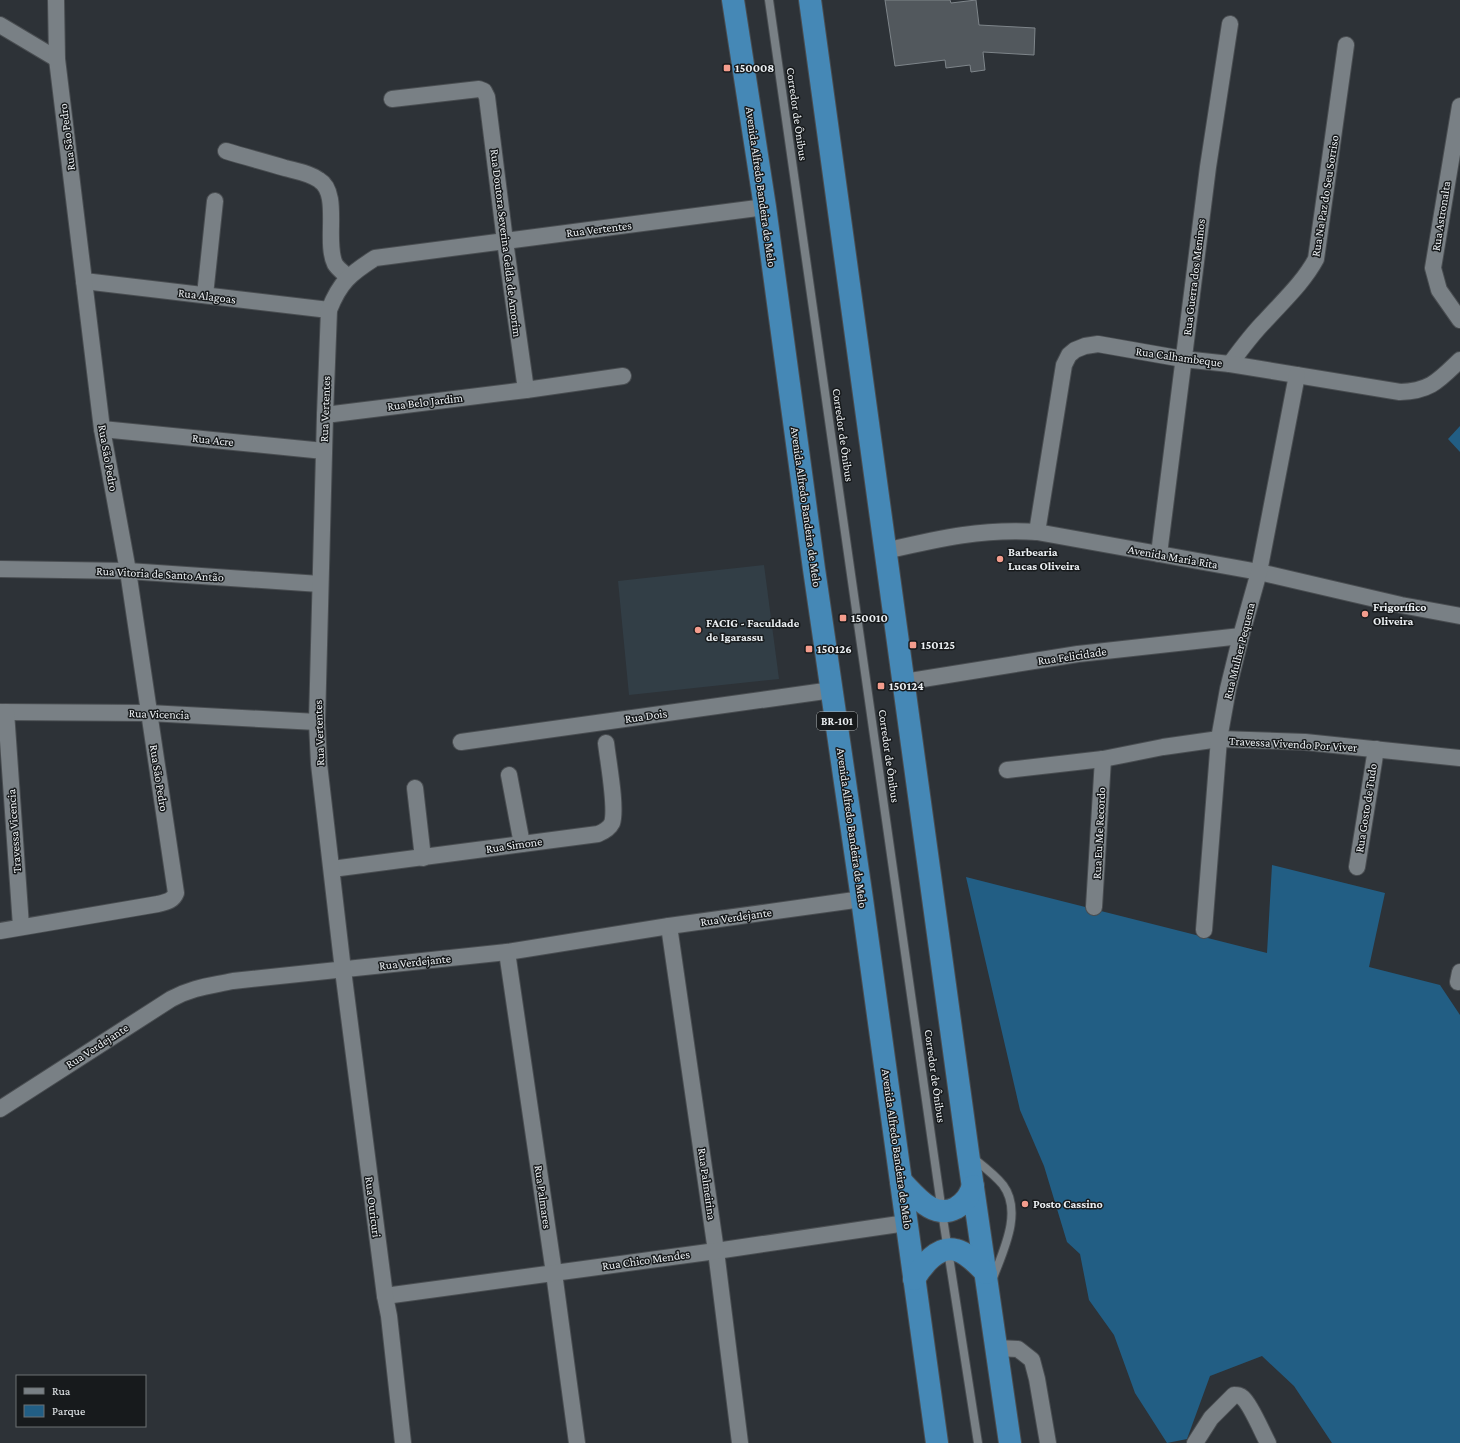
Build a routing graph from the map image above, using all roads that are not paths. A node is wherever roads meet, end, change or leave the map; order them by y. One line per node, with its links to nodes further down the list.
1 (56, 0): 8 (street, Rua São Pedro)
2 (733, 0): 13 (highway, Avenida Alfredo Bandeira de Melo / BR-101)
3 (769, 0): 68 (lane, Corredor de Ônibus)
4 (810, 0): 30 (highway)
5 (1230, 24): 20 (street, Rua Guerra dos Meninos)
6 (0, 25): 8 (street)
7 (1346, 45): 22 (street, Rua Na Paz do Seu Sorriso)
8 (57, 59): 16 (street, Rua São Pedro)
9 (392, 99): 14 (street, Rua Doutora Severina Gelda de Amorim)
10 (1460, 106): 19 (street, Rua Astronalta)
11 (226, 151): 15 (street)
12 (215, 201): 17 (street)
13 (765, 207): 14 (street, Rua Vertentes); 39 (highway, Avenida Alfredo Bandeira de Melo / BR-101)
14 (505, 241): 15 (street, Rua Vertentes); 25 (street, Rua Doutora Severina Gelda de Amorim)
15 (348, 277): 18 (street, Rua Vertentes)
16 (84, 281): 17 (street, Rua Alagoas); 27 (street, Rua São Pedro)
17 (204, 295): 18 (street, Rua Alagoas)
18 (329, 310): 26 (street, Rua Vertentes)
19 (1460, 320)
20 (1183, 359): 22 (street, Rua Calhambeque); 29 (street, Rua Calhambeque); 31 (street, Rua Guerra dos Meninos)
21 (1460, 360): 23 (street, Rua Calhambeque)
22 (1230, 364): 23 (street, Rua Calhambeque)
23 (1297, 375): 34 (street, Rua Mulher Pequena)
24 (623, 376): 25 (street)
25 (526, 390): 26 (street, Rua Belo Jardim)
26 (325, 415): 28 (street, Rua Vertentes)
27 (102, 429): 28 (street, Rua Acre); 33 (street, Rua São Pedro)
28 (324, 451): 35 (street, Rua Vertentes)
29 (1037, 532): 30 (street, Avenida Maria Rita); 31 (street, Avenida Maria Rita)
30 (885, 551): 38 (highway)
31 (1159, 554): 34 (street, Avenida Maria Rita)
32 (0, 569): 33 (street, Rua Vitoria de Santo Antão)
33 (128, 571): 35 (street, Rua Vitoria de Santo Antão); 41 (street, Rua São Pedro)
34 (1259, 572): 36 (street, Avenida Maria Rita); 37 (street, Rua Mulher Pequena)
35 (320, 584): 42 (street, Rua Vertentes)
36 (1460, 616)
37 (1241, 636): 38 (street, Rua Felicidade); 43 (street, Rua Mulher Pequena)
38 (904, 682): 65 (highway)
39 (832, 690): 44 (street, Rua Dois); 56 (highway, Avenida Alfredo Bandeira de Melo / BR-101)
40 (3, 712): 41 (street, Rua Vicencia); 58 (street, Travessa Vicencia)
41 (149, 713): 42 (street, Rua Vicencia); 58 (street, Rua São Pedro)
42 (317, 722): 55 (street, Rua Vertentes)
43 (1219, 740): 46 (street, Travessa Vivendo Por Viver); 48 (street, Travessa Vivendo Por Viver); 60 (street, Rua Mulher Pequena)
44 (461, 742)
45 (606, 743): 52 (street, Rua Simone)
46 (1376, 749): 47 (street, Travessa Vivendo Por Viver); 54 (street, Rua Gosto de Tudo)
47 (1460, 758)
48 (1103, 759): 49 (street, Travessa Vivendo Por Viver); 57 (street, Rua Eu Me Recordo)
49 (1007, 770)
50 (509, 775): 52 (street)
51 (415, 788): 53 (street)
52 (522, 844): 53 (street, Rua Simone)
53 (423, 858): 55 (street, Rua Simone)
54 (1357, 867)
55 (332, 869): 63 (street, Rua Vertentes)
56 (862, 899): 59 (street, Rua Verdejante); 66 (highway, Avenida Alfredo Bandeira de Melo / BR-101)
57 (1094, 907)
58 (21, 926): 61 (street, Rua São Pedro)
59 (669, 926): 62 (street, Rua Verdejante); 71 (street, Rua Palmeirina)
60 (1204, 930)
61 (0, 931)
62 (507, 952): 63 (street, Rua Verdejante); 72 (street, Rua Palmares)
63 (343, 970): 64 (street, Rua Verdejante); 75 (street, Rua Ouricuri)
64 (0, 1109)
65 (968, 1153): 67 (highway); 74 (lane)
66 (902, 1181): 68 (highway); 69 (highway, Avenida Alfredo Bandeira de Melo / BR-101)
67 (973, 1186): 68 (highway); 74 (highway)
68 (942, 1212): 70 (lane, Corredor de Ônibus)
69 (906, 1223): 71 (street, Rua Chico Mendes); 73 (highway, Avenida Alfredo Bandeira de Melo / BR-101)
70 (948, 1249): 73 (highway); 74 (highway); 81 (lane, Corredor de Ônibus)
71 (716, 1251): 72 (street, Rua Chico Mendes); 79 (street, Rua Palmeirina)
72 (554, 1273): 75 (street, Rua Chico Mendes); 78 (street, Rua Palmares)
73 (914, 1279): 80 (highway, Avenida Alfredo Bandeira de Melo / BR-101)
74 (987, 1282): 76 (highway)
75 (385, 1296): 77 (street, Rua Ouricuri)
76 (996, 1348): 82 (highway); 83 (street)
77 (403, 1443)
78 (577, 1443)
79 (740, 1443)
80 (937, 1443)
81 (978, 1443)
82 (1010, 1443)
83 (1048, 1443)
84 (1195, 1443): 85 (street)
85 (1268, 1443)

